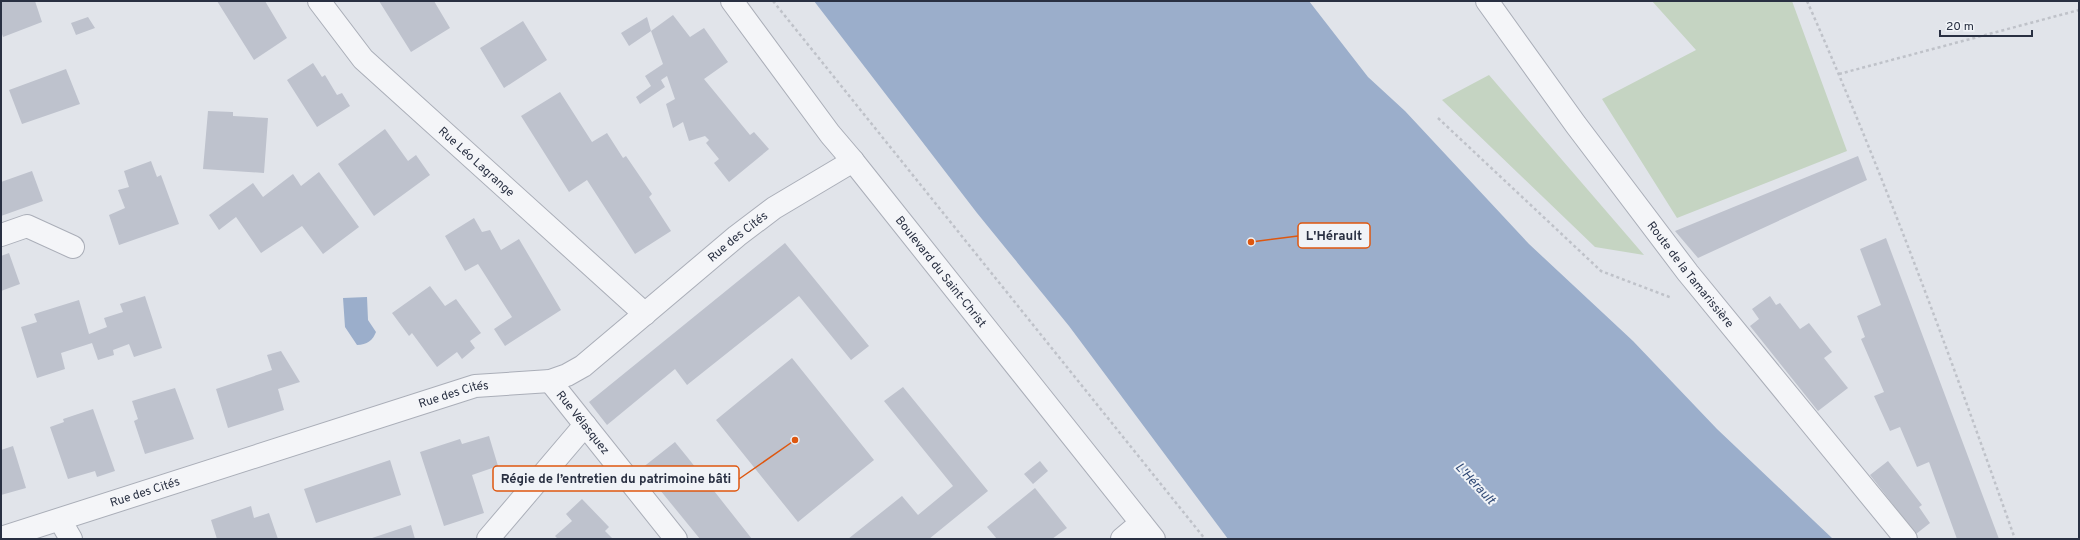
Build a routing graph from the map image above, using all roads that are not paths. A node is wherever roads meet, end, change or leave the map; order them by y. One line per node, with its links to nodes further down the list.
1 (319, 1): 7 (street, Rue Léo Lagrange)
2 (732, 1): 4 (street, Boulevard du Saint-Christ)
3 (1487, 1): 17 (street, Route de la Tamarissière)
4 (854, 161): 7 (street, Rue des Cités); 11 (street, Boulevard du Saint-Christ)
5 (1, 235): 6 (street)
6 (73, 247)
7 (645, 314): 8 (street, Rue des Cités)
8 (550, 381): 9 (street, Rue Vélasquez); 10 (street, Rue des Cités)
9 (585, 425): 14 (street); 15 (street, Rue Vélasquez)
10 (60, 520): 12 (street, Rue des Cités); 13 (street)
11 (1148, 531): 16 (street)
12 (1, 538)
13 (71, 539)
14 (488, 539)
15 (676, 539)
16 (1122, 539)
17 (1906, 539)

